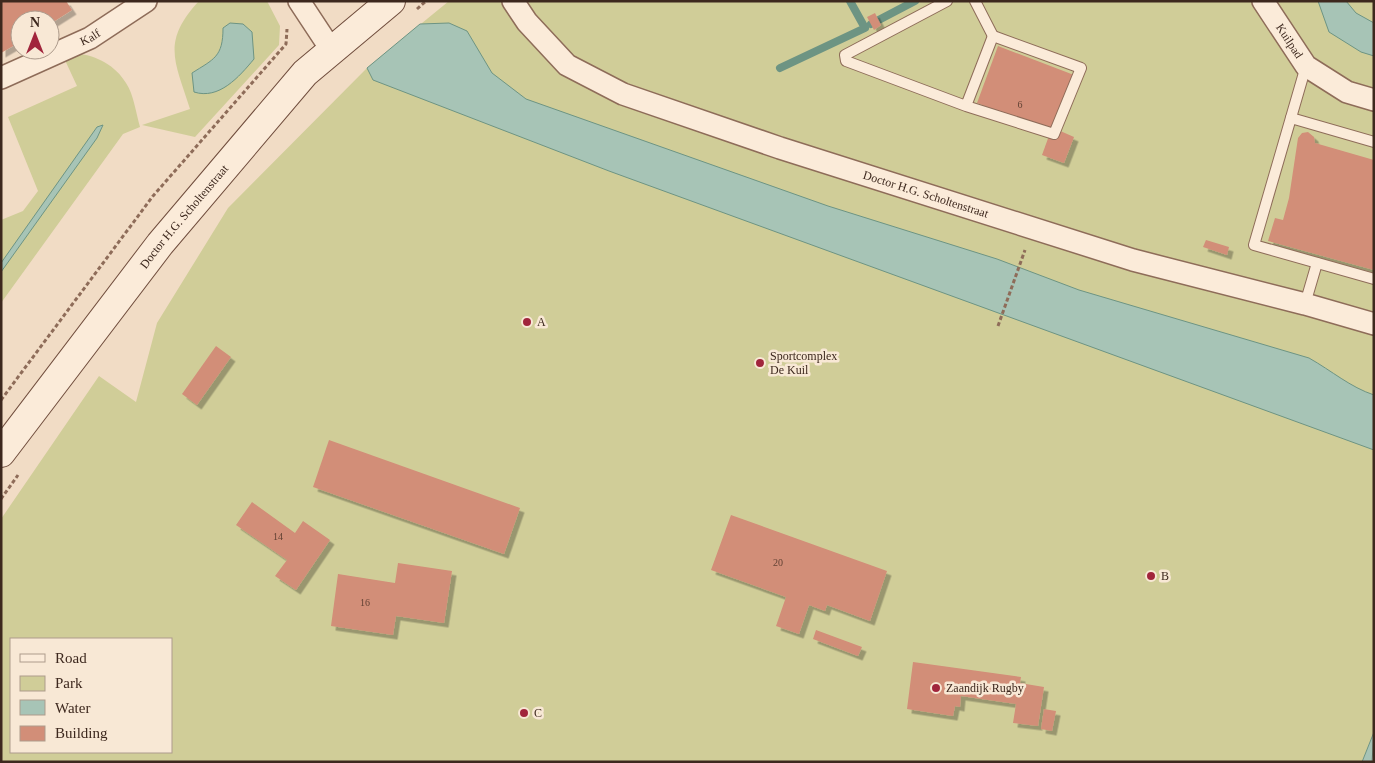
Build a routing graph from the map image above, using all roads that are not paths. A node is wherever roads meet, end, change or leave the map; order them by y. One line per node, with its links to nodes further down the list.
1 (146, 1): 11 (street, Kalf)
2 (299, 1): 9 (street)
3 (391, 1): 9 (main road, Doctor H.G. Scholtenstraat)
4 (513, 1): 18 (street, Doctor H.G. Scholtenstraat)
5 (947, 1): 13 (lane)
6 (975, 1): 8 (lane)
7 (1263, 1): 10 (street, Kuilpad)
8 (994, 36): 13 (lane); 13 (lane)
9 (332, 50): 20 (main road, Doctor H.G. Scholtenstraat)
10 (1306, 66): 12 (street, Kuilpad); 14 (lane)
11 (1, 78)
12 (1374, 100)
13 (966, 106)
14 (1291, 118): 15 (lane); 16 (lane)
15 (1374, 142)
16 (1317, 263): 17 (lane); 18 (lane)
17 (1374, 279)
18 (1305, 304): 19 (street, Doctor H.G. Scholtenstraat)
19 (1374, 324)
20 (1, 453)

